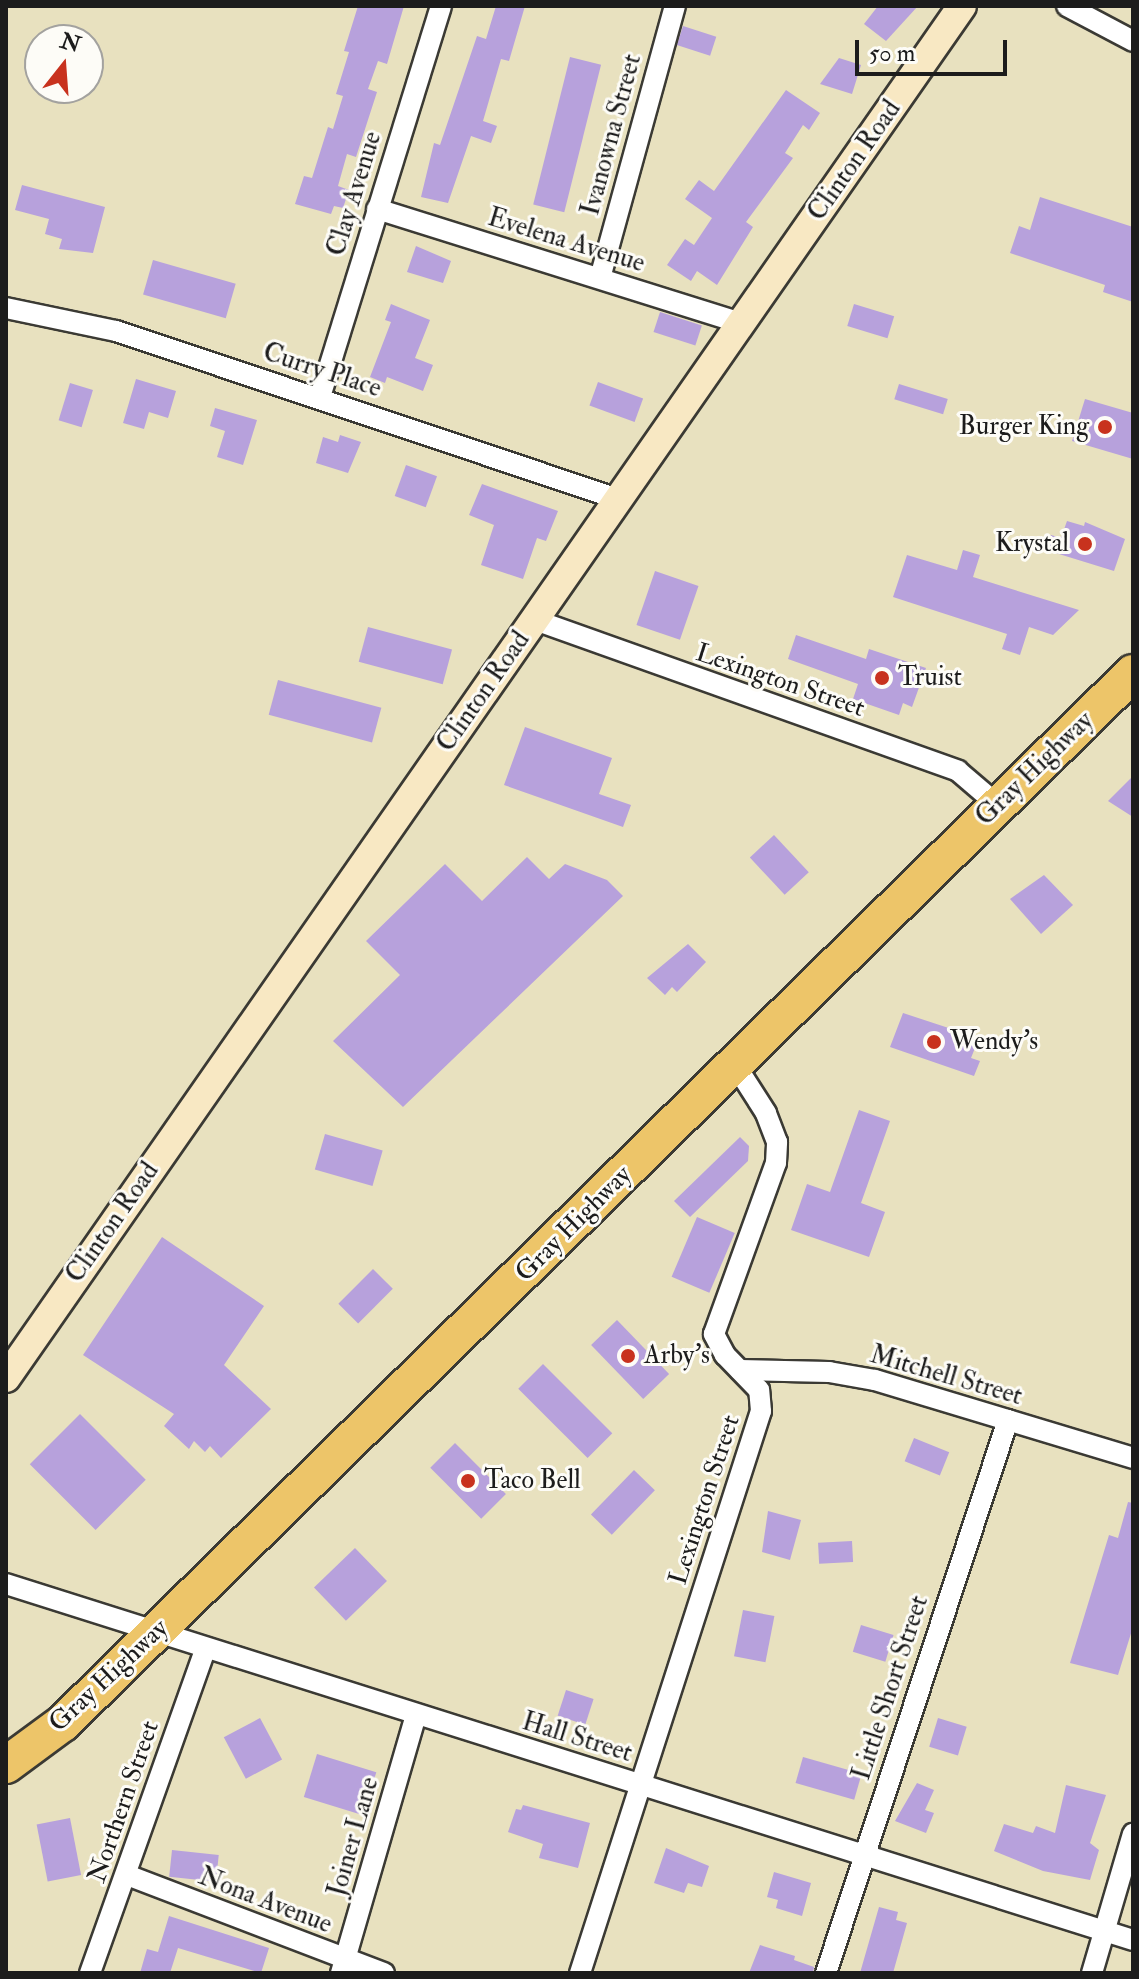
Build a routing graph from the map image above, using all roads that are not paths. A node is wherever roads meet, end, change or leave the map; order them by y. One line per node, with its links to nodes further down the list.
1 (441, 6): 6 (street, Clay Avenue)
2 (675, 6): 7 (street, Ivanowna Street)
3 (962, 6): 9 (street, Clinton Road)
4 (1067, 6): 5 (street)
5 (1133, 41)
6 (377, 209): 7 (street, Evelena Avenue); 10 (street, Clay Avenue)
7 (600, 278): 9 (street, Evelena Avenue)
8 (6, 308): 10 (street, Curry Place)
9 (740, 323): 11 (street, Clinton Road)
10 (320, 397): 11 (street, Curry Place)
11 (618, 499): 12 (street, Clinton Road)
12 (535, 620): 14 (street, Lexington Street); 17 (street, Clinton Road)
13 (1133, 673): 14 (highway, Gray Highway)
14 (999, 806): 15 (highway, Gray Highway)
15 (734, 1063): 16 (street, Lexington Street); 21 (highway, Gray Highway)
16 (740, 1370): 18 (street, Mitchell Street); 25 (street, Lexington Street)
17 (6, 1378)
18 (1008, 1420): 19 (street, Mitchell Street); 27 (street, Little Short Street)
19 (1133, 1458)
20 (6, 1584): 21 (street, Hall Street)
21 (158, 1631): 22 (street, Hall Street); 24 (highway, Gray Highway)
22 (206, 1648): 23 (street, Hall Street); 28 (street, Northern Street)
23 (416, 1715): 25 (street, Hall Street); 31 (street, Joiner Lane)
24 (6, 1765)
25 (639, 1784): 27 (street, Hall Street); 34 (street, Lexington Street)
26 (1133, 1834): 29 (street)
27 (863, 1855): 29 (street, Hall Street); 35 (street, Little Short Street)
28 (127, 1875): 31 (street, Nona Avenue); 32 (street, Northern Street)
29 (1104, 1931): 30 (street, Hall Street); 36 (street)
30 (1133, 1940)
31 (343, 1966): 33 (street, Nona Avenue)
32 (90, 1973)
33 (384, 1973)
34 (580, 1973)
35 (826, 1973)
36 (1092, 1973)

